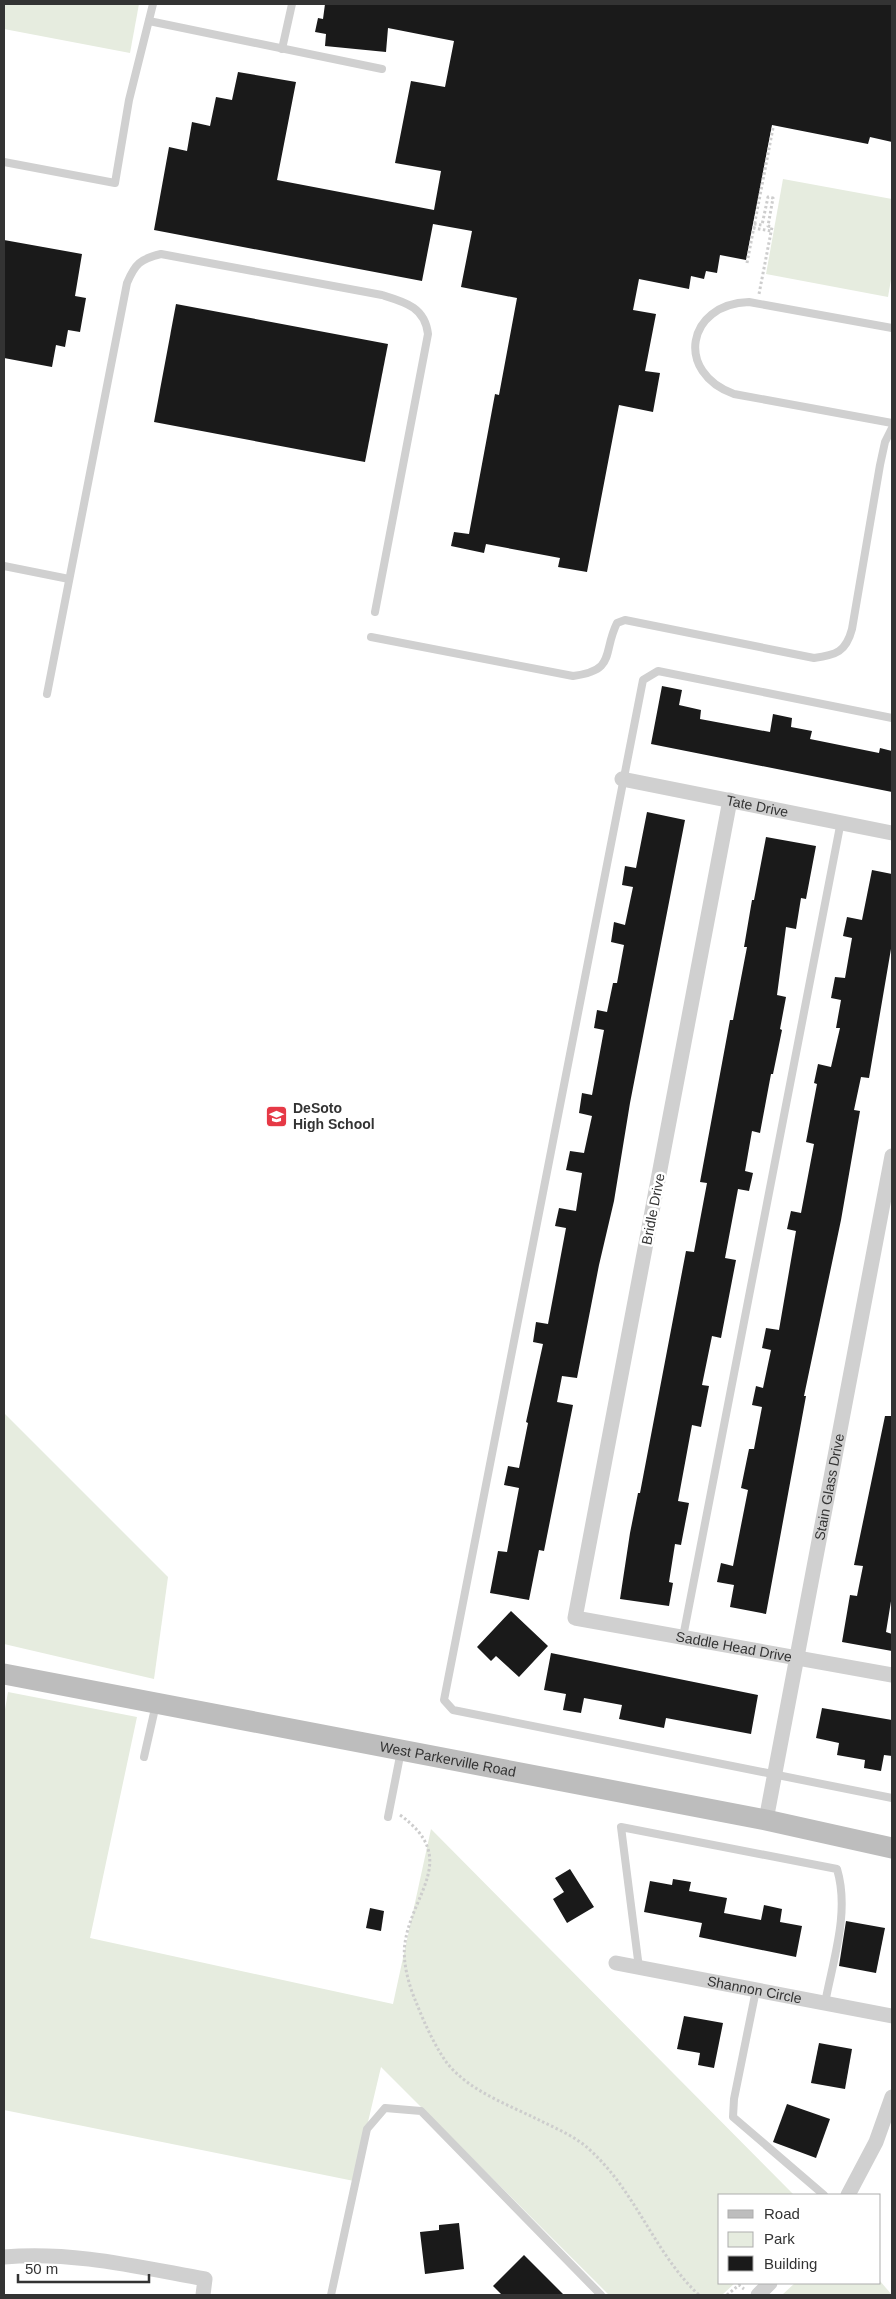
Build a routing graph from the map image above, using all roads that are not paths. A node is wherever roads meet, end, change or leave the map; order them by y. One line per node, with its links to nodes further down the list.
1 (152, 4): 3 (lane)
2 (292, 4): 4 (lane)
3 (149, 21): 4 (lane); 6 (lane)
4 (282, 49): 5 (lane)
5 (382, 69)
6 (4, 162)
7 (892, 328): 8 (lane)
8 (892, 422)
9 (892, 428): 13 (lane)
10 (4, 566): 11 (lane)
11 (69, 579): 12 (lane); 14 (lane)
12 (376, 612)
13 (371, 637)
14 (47, 694)
15 (892, 718): 16 (lane)
16 (622, 780): 17 (street, Tate Drive); 29 (lane)
17 (730, 800): 18 (street, Tate Drive); 21 (street, Bridle Drive)
18 (841, 821): 19 (street, Tate Drive); 22 (lane)
19 (892, 833)
20 (892, 1156): 23 (street, Stain Glass Drive)
21 (575, 1618): 22 (street, Saddle Head Drive)
22 (683, 1637): 23 (street, Saddle Head Drive)
23 (796, 1659): 25 (street, Saddle Head Drive); 29 (street, Stain Glass Drive)
24 (4, 1674): 26 (main road, West Parkerville Road)
25 (892, 1675)
26 (156, 1704): 27 (main road, West Parkerville Road); 28 (lane)
27 (401, 1751): 31 (lane); 32 (main road, West Parkerville Road)
28 (144, 1757)
29 (776, 1774): 30 (lane); 32 (street, Stain Glass Drive)
30 (892, 1798)
31 (388, 1817)
32 (766, 1820): 33 (main road, West Parkerville Road)
33 (892, 1848)
34 (616, 1963): 35 (street, Shannon Circle)
35 (639, 1968): 36 (street, Shannon Circle); 37 (lane)
36 (756, 1990): 37 (street, Shannon Circle); 40 (lane)
37 (825, 2003): 38 (street, Shannon Circle)
38 (892, 2016)
39 (892, 2097): 41 (street)
40 (823, 2194)
41 (849, 2194)
42 (4, 2257): 45 (street)
43 (768, 2284): 44 (street)
44 (751, 2293)
45 (203, 2295)
46 (331, 2295): 47 (lane)
47 (601, 2295)

